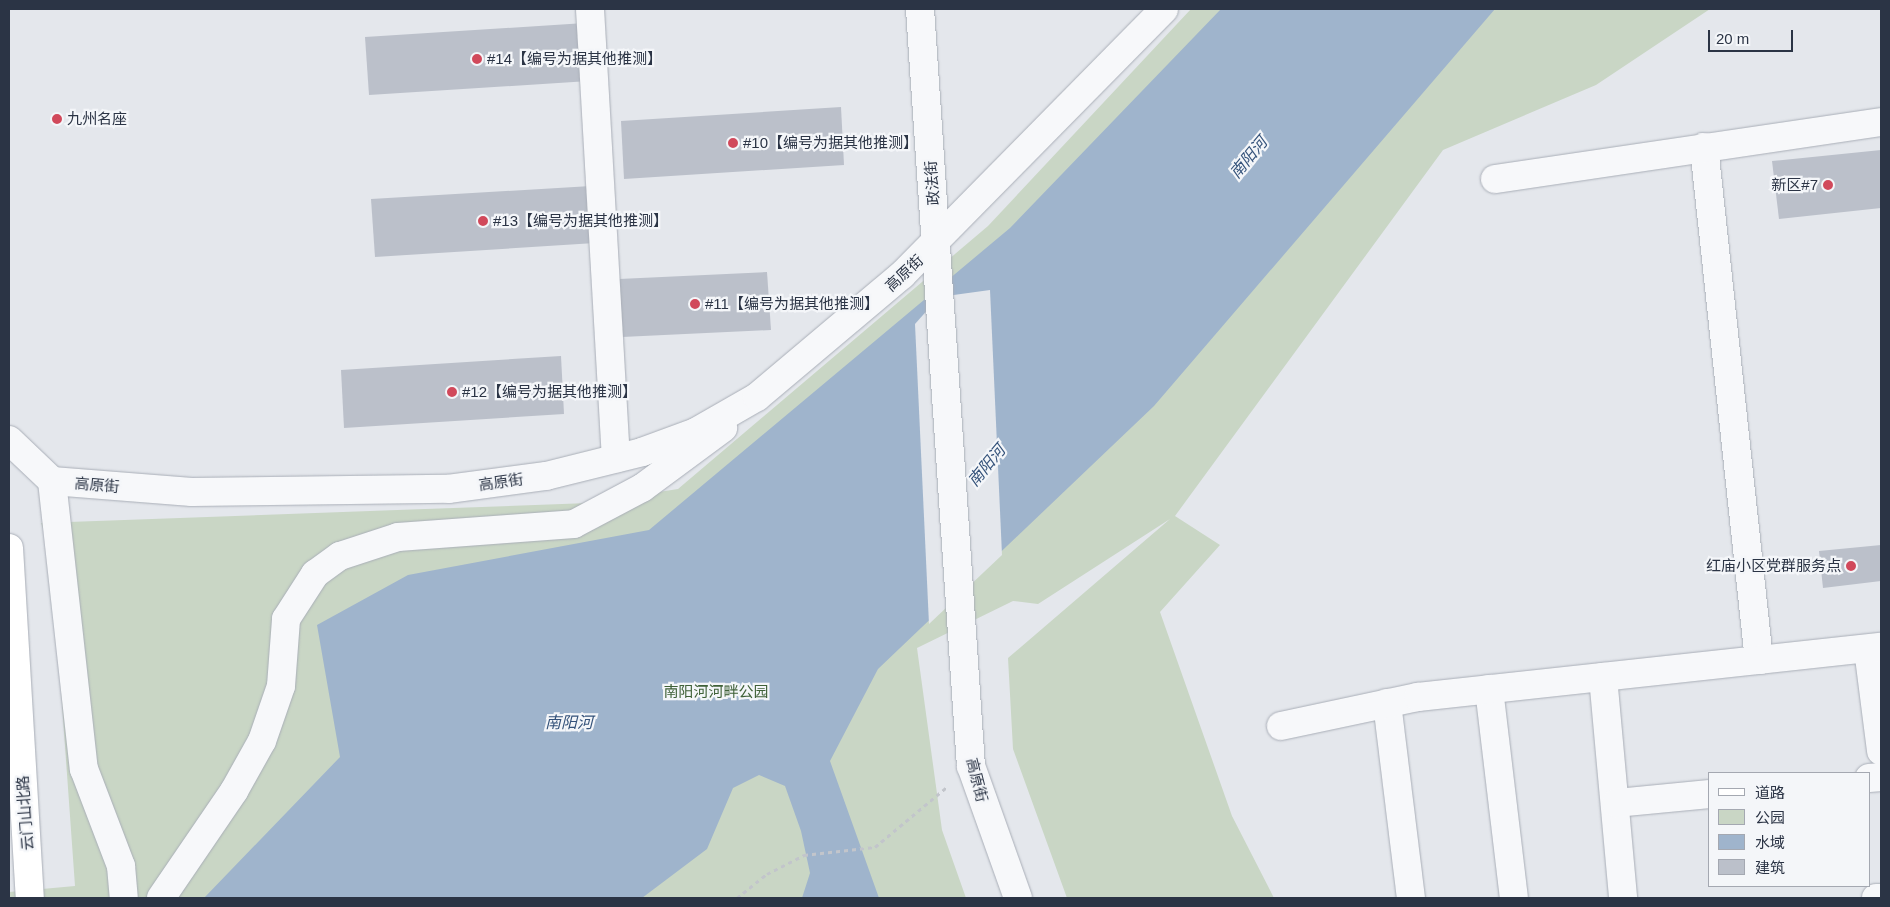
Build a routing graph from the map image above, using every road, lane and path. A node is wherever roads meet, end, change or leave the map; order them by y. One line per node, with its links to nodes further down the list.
1 (590, 9): 11 (street)
2 (920, 9): 7 (street, 政法街)
3 (1164, 9): 7 (street, 高原街)
4 (1881, 122): 5 (street)
5 (1704, 147): 6 (street); 15 (street)
6 (1495, 179)
7 (936, 242): 8 (street, 政法街); 9 (street, 高原街)
8 (940, 297): 21 (street, 高原街)
9 (757, 397): 11 (street, 高原街); 26 (street)
10 (9, 440): 12 (street)
11 (616, 458): 12 (street, 高原街)
12 (52, 481): 25 (street)
13 (9, 548): 24 (main road, 云门山北路)
14 (1875, 648): 15 (street); 20 (street)
15 (1759, 660): 16 (street)
16 (1603, 677): 17 (street); 23 (street)
17 (1489, 689): 18 (street); 30 (street)
18 (1387, 704): 19 (street); 29 (street)
19 (1281, 726)
20 (1881, 751)
21 (971, 766): 27 (path); 28 (street, 高原街)
22 (1708, 794): 23 (street)
23 (1616, 803): 31 (street)
24 (30, 898)
25 (124, 898)
26 (161, 898)
27 (737, 898)
28 (1018, 898)
29 (1411, 898)
30 (1514, 898)
31 (1623, 898)
32 (1876, 898): 33 (street)
33 (1881, 898)

